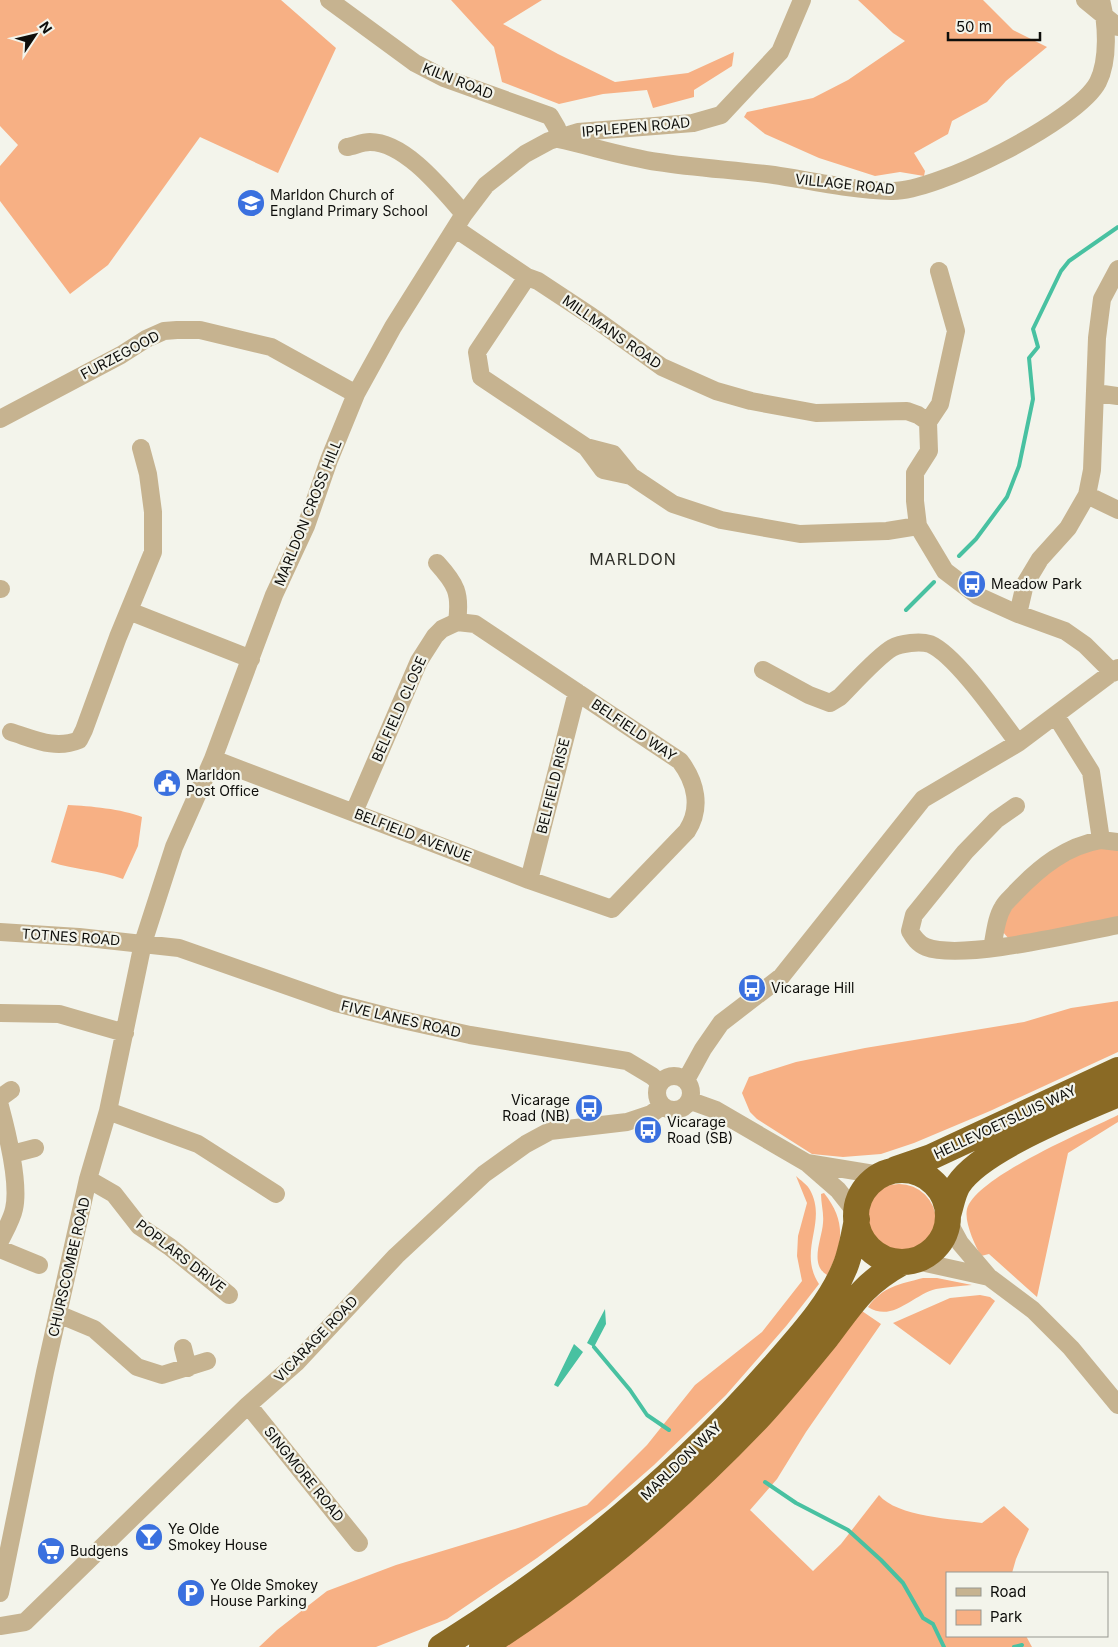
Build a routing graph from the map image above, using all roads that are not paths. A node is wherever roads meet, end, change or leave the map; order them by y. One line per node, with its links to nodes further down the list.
1 (329, 0): 5 (street, KILN ROAD)
2 (802, 0): 5 (street, IPPLEPEN ROAD)
3 (1085, 0): 4 (street)
4 (1108, 14): 5 (street, VILLAGE ROAD)
5 (558, 138): 7 (street, MARLDON CROSS HILL)
6 (347, 147): 7 (street)
7 (464, 214): 8 (street, MARLDON CROSS HILL)
8 (456, 229): 11 (street, MILLMANS ROAD); 13 (street, MARLDON CROSS HILL)
9 (1118, 269): 12 (street)
10 (938, 271): 16 (street)
11 (527, 277): 16 (street, MILLMANS ROAD); 20 (street)
12 (1096, 393): 14 (street); 18 (street)
13 (356, 394): 15 (street, FURZEGOOD); 25 (street, MARLDON CROSS HILL)
14 (1118, 396)
15 (0, 419)
16 (928, 422): 20 (street)
17 (141, 448): 22 (street)
18 (1087, 495): 19 (street); 23 (street)
19 (1118, 510)
20 (918, 526): 23 (street)
21 (437, 563): 24 (street)
22 (129, 611): 25 (street); 30 (street)
23 (1018, 614): 27 (street)
24 (456, 622): 28 (street, BELFIELD WAY); 34 (street, BELFIELD CLOSE)
25 (251, 659): 32 (street, MARLDON CROSS HILL)
26 (763, 670): 31 (street)
27 (1116, 670): 29 (street)
28 (577, 692): 36 (street, BELFIELD RISE); 37 (street, BELFIELD WAY)
29 (1050, 720): 31 (street); 35 (street)
30 (11, 732)
31 (1018, 743): 45 (street)
32 (214, 759): 34 (street, BELFIELD AVENUE); 40 (street, MARLDON CROSS HILL)
33 (1016, 806): 41 (street)
34 (354, 812): 36 (street, BELFIELD AVENUE)
35 (1110, 841): 41 (street)
36 (529, 880): 37 (street, BELFIELD AVENUE)
37 (612, 909)
38 (1118, 925): 41 (street)
39 (0, 932): 40 (street, TOTNES ROAD)
40 (142, 942): 43 (street, CHURSCOMBE ROAD); 46 (street, FIVE LANES ROAD)
41 (992, 948)
42 (0, 1013): 43 (street)
43 (125, 1033): 51 (street, CHURSCOMBE ROAD)
44 (1118, 1070): 55 (highway, HELLEVOETSLUIS WAY)
45 (686, 1080): 46 (street); 48 (street)
46 (660, 1083): 50 (street)
47 (1118, 1094): 59 (highway, HELLEVOETSLUIS WAY)
48 (690, 1101): 50 (street); 54 (street)
49 (0, 1106): 53 (street)
50 (662, 1106): 70 (street, VICARAGE ROAD)
51 (108, 1111): 56 (street, CHURSCOMBE ROAD); 57 (street)
52 (35, 1148): 53 (street)
53 (12, 1154): 60 (street)
54 (807, 1162): 55 (street); 58 (street)
55 (886, 1173): 58 (highway); 59 (highway)
56 (88, 1180): 65 (street, POPLARS DRIVE); 66 (street, CHURSCOMBE ROAD)
57 (276, 1194)
58 (857, 1216): 62 (highway); 76 (highway, MARLDON WAY)
59 (948, 1218): 62 (highway); 64 (street)
60 (0, 1241)
61 (0, 1248): 63 (street)
62 (906, 1262): 64 (street); 77 (highway, MARLDON WAY)
63 (39, 1265)
64 (989, 1277): 71 (street)
65 (229, 1295)
66 (58, 1314): 69 (street); 73 (street, CHURSCOMBE ROAD)
67 (183, 1348): 69 (street)
68 (207, 1361): 69 (street)
69 (188, 1368)
70 (248, 1405): 72 (street, SINGMORE ROAD); 75 (street, VICARAGE ROAD)
71 (1118, 1405)
72 (359, 1543)
73 (4, 1556): 74 (street, CHURSCOMBE ROAD)
74 (0, 1593)
75 (0, 1626)
76 (441, 1647)
77 (482, 1647)

